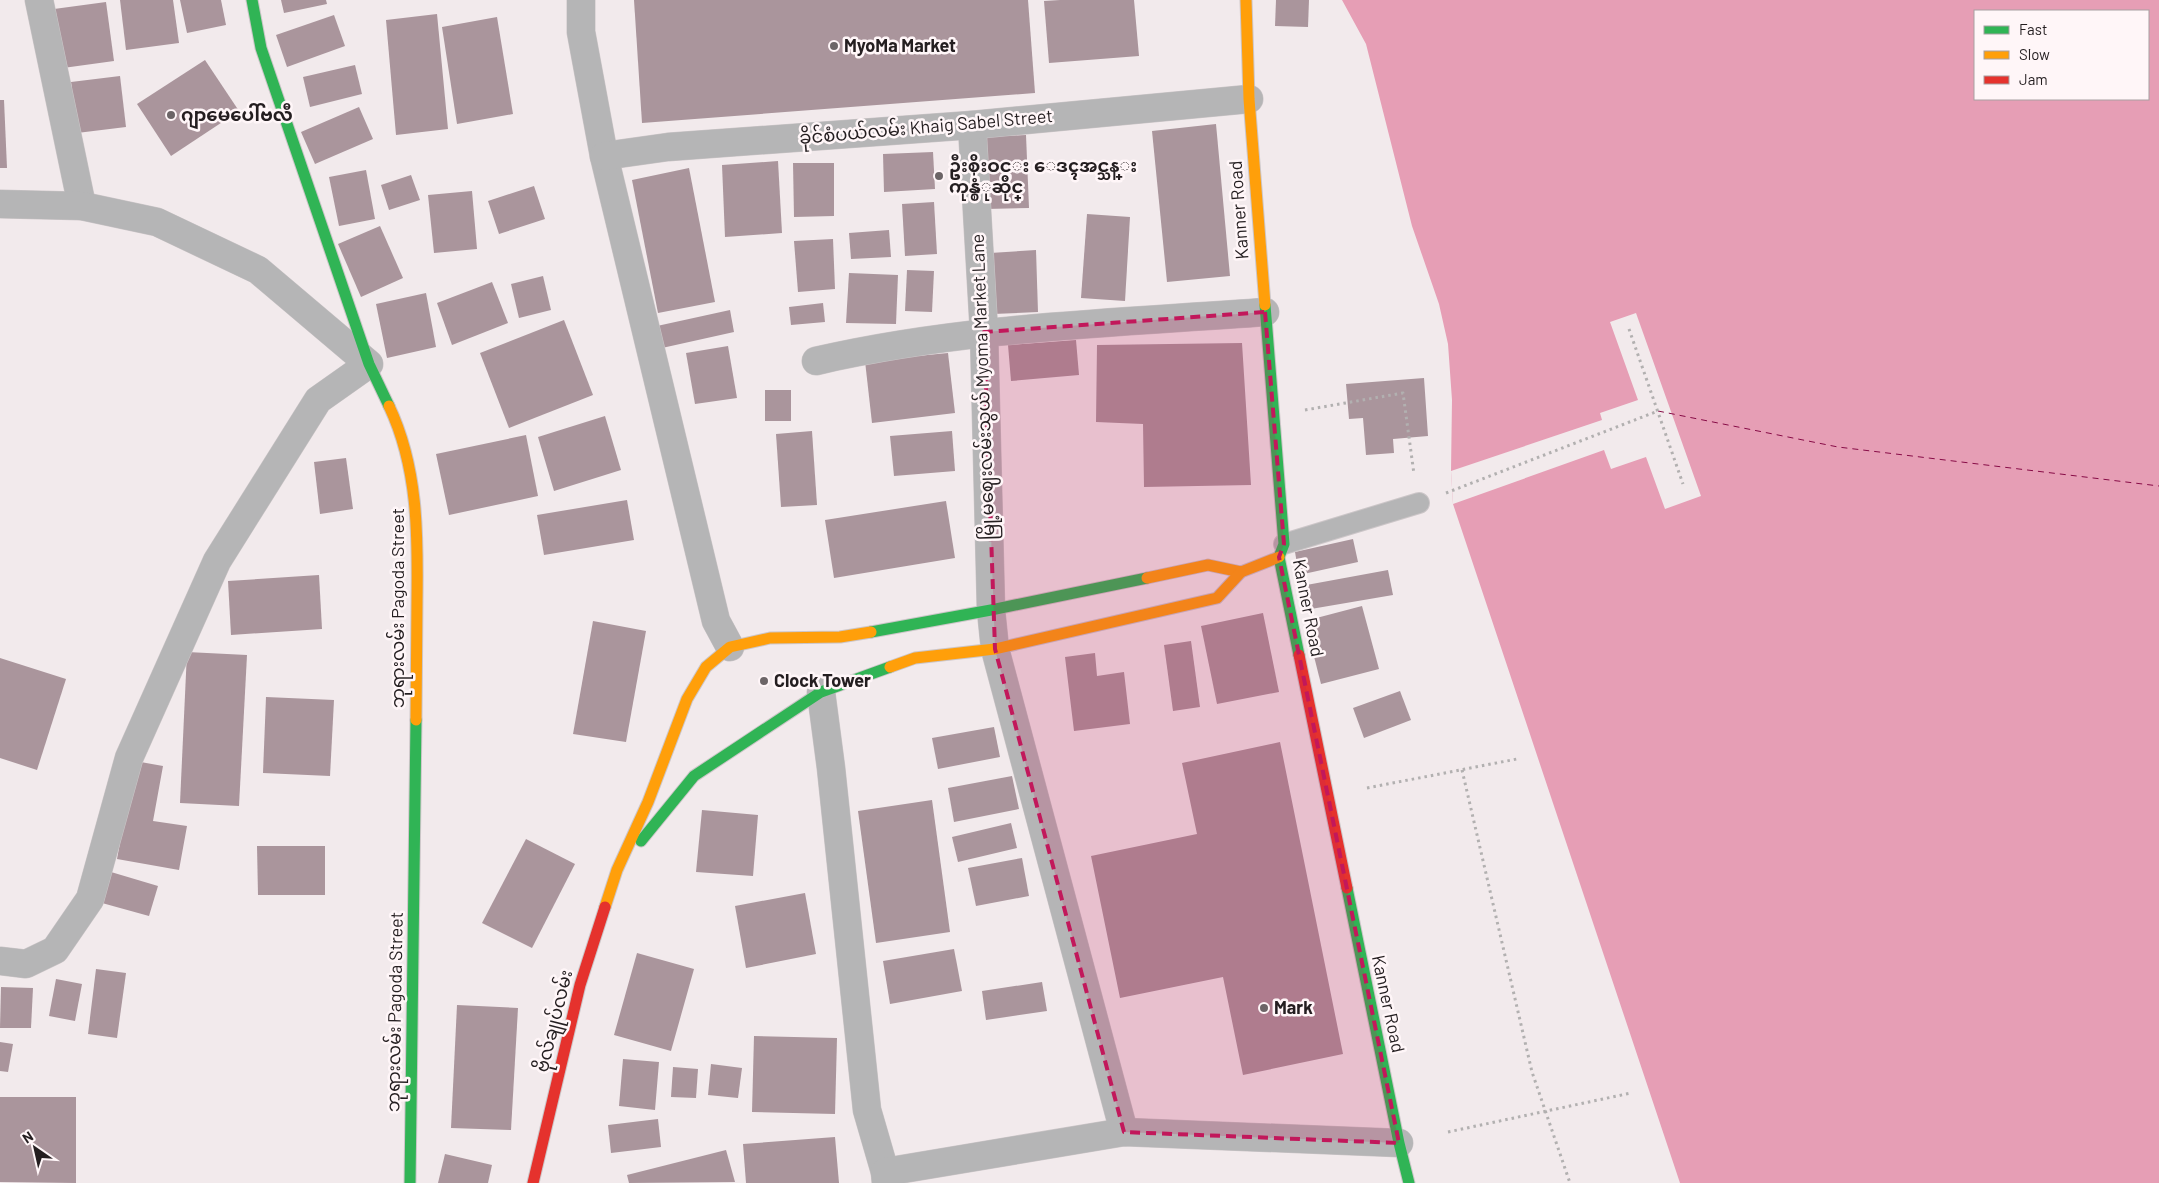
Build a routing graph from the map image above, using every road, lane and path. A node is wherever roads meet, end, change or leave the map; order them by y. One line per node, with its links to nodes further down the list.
1 (39, 0): 9 (street)
2 (252, 0): 14 (main road, ဘုရားလမ်း Pagoda Street)
3 (581, 0): 7 (street)
4 (1246, 0): 5 (main road, Kanner Road)
5 (1249, 99): 6 (street, ခိုင်စံပယ်လမ်း Khaig Sabel Street); 10 (main road, Kanner Road)
6 (972, 125): 7 (street, ခိုင်စံပယ်လမ်း Khaig Sabel Street); 12 (street, မြို့မဈေးလမ်းသွယ် Myoma Market Lane)
7 (604, 156): 22 (street)
8 (0, 204): 9 (street)
9 (82, 206): 14 (street)
10 (1265, 312): 12 (street); 16 (main road, Kanner Road)
11 (1629, 329): 15 (path)
12 (984, 332): 13 (street); 21 (street, မြို့မဈေးလမ်းသွယ် Myoma Market Lane)
13 (816, 361)
14 (369, 364): 29 (street); 36 (main road, ဘုရားလမ်း Pagoda Street)
15 (1658, 411): 17 (path); 18 (path)
16 (1273, 415): 18 (path); 19 (main road, Kanner Road)
17 (1683, 484)
18 (1419, 504): 19 (lane)
19 (1281, 551): 20 (main road); 34 (main road, Kanner Road)
20 (1241, 572): 21 (main road); 23 (main road)
21 (991, 610): 22 (main road); 23 (street, မြို့မဈေးလမ်းသွယ် Myoma Market Lane)
22 (730, 647): 28 (main road)
23 (995, 649): 24 (main road); 32 (street, မြို့မဈေးလမ်းသွယ် Myoma Market Lane)
24 (821, 692): 28 (main road); 35 (street)
25 (1517, 758): 26 (path)
26 (1462, 770): 27 (path); 31 (path)
27 (1367, 788)
28 (617, 870): 37 (main road, ဗိုလ်ချုပ်လမ်း)
29 (0, 961)
30 (1631, 1093): 31 (path)
31 (1545, 1112): 33 (path); 39 (path)
32 (1124, 1132): 34 (street); 35 (street)
33 (1448, 1132)
34 (1399, 1143): 38 (main road, Kanner Road)
35 (885, 1178)
36 (410, 1183)
37 (533, 1183)
38 (1409, 1183)
39 (1570, 1183)

